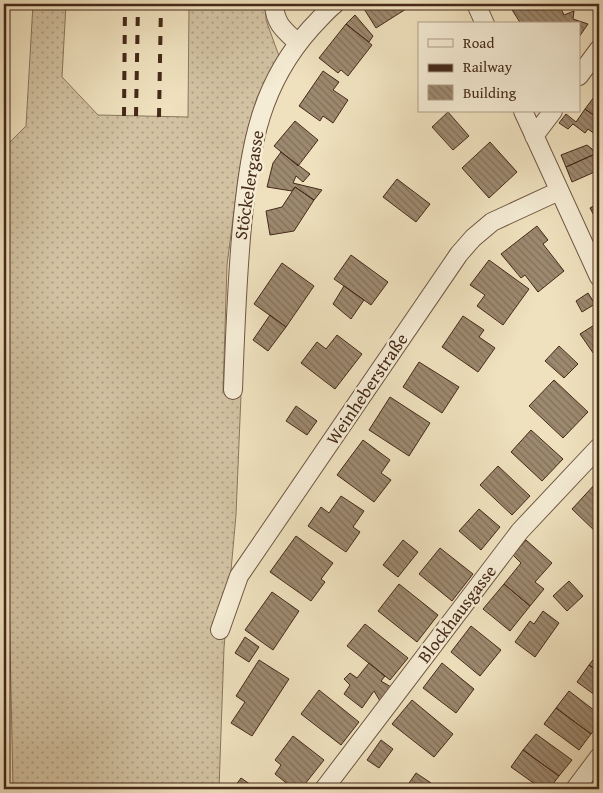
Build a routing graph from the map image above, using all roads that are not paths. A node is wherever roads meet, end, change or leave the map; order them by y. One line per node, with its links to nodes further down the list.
1 (274, 4): 5 (street)
2 (335, 4): 5 (street, Stöckelergasse)
3 (476, 4): 4 (street)
4 (484, 22)
5 (298, 42): 13 (street, Stöckelergasse)
6 (599, 49): 7 (street)
7 (580, 75)
8 (523, 112): 10 (street)
9 (552, 112): 10 (street)
10 (534, 136): 11 (street)
11 (559, 191): 12 (street); 15 (street, Weinheberstraße)
12 (599, 277)
13 (233, 390)
14 (599, 447): 17 (street, Blockhausgasse)
15 (220, 630)
16 (599, 757): 18 (street)
17 (324, 789)
18 (575, 789)

